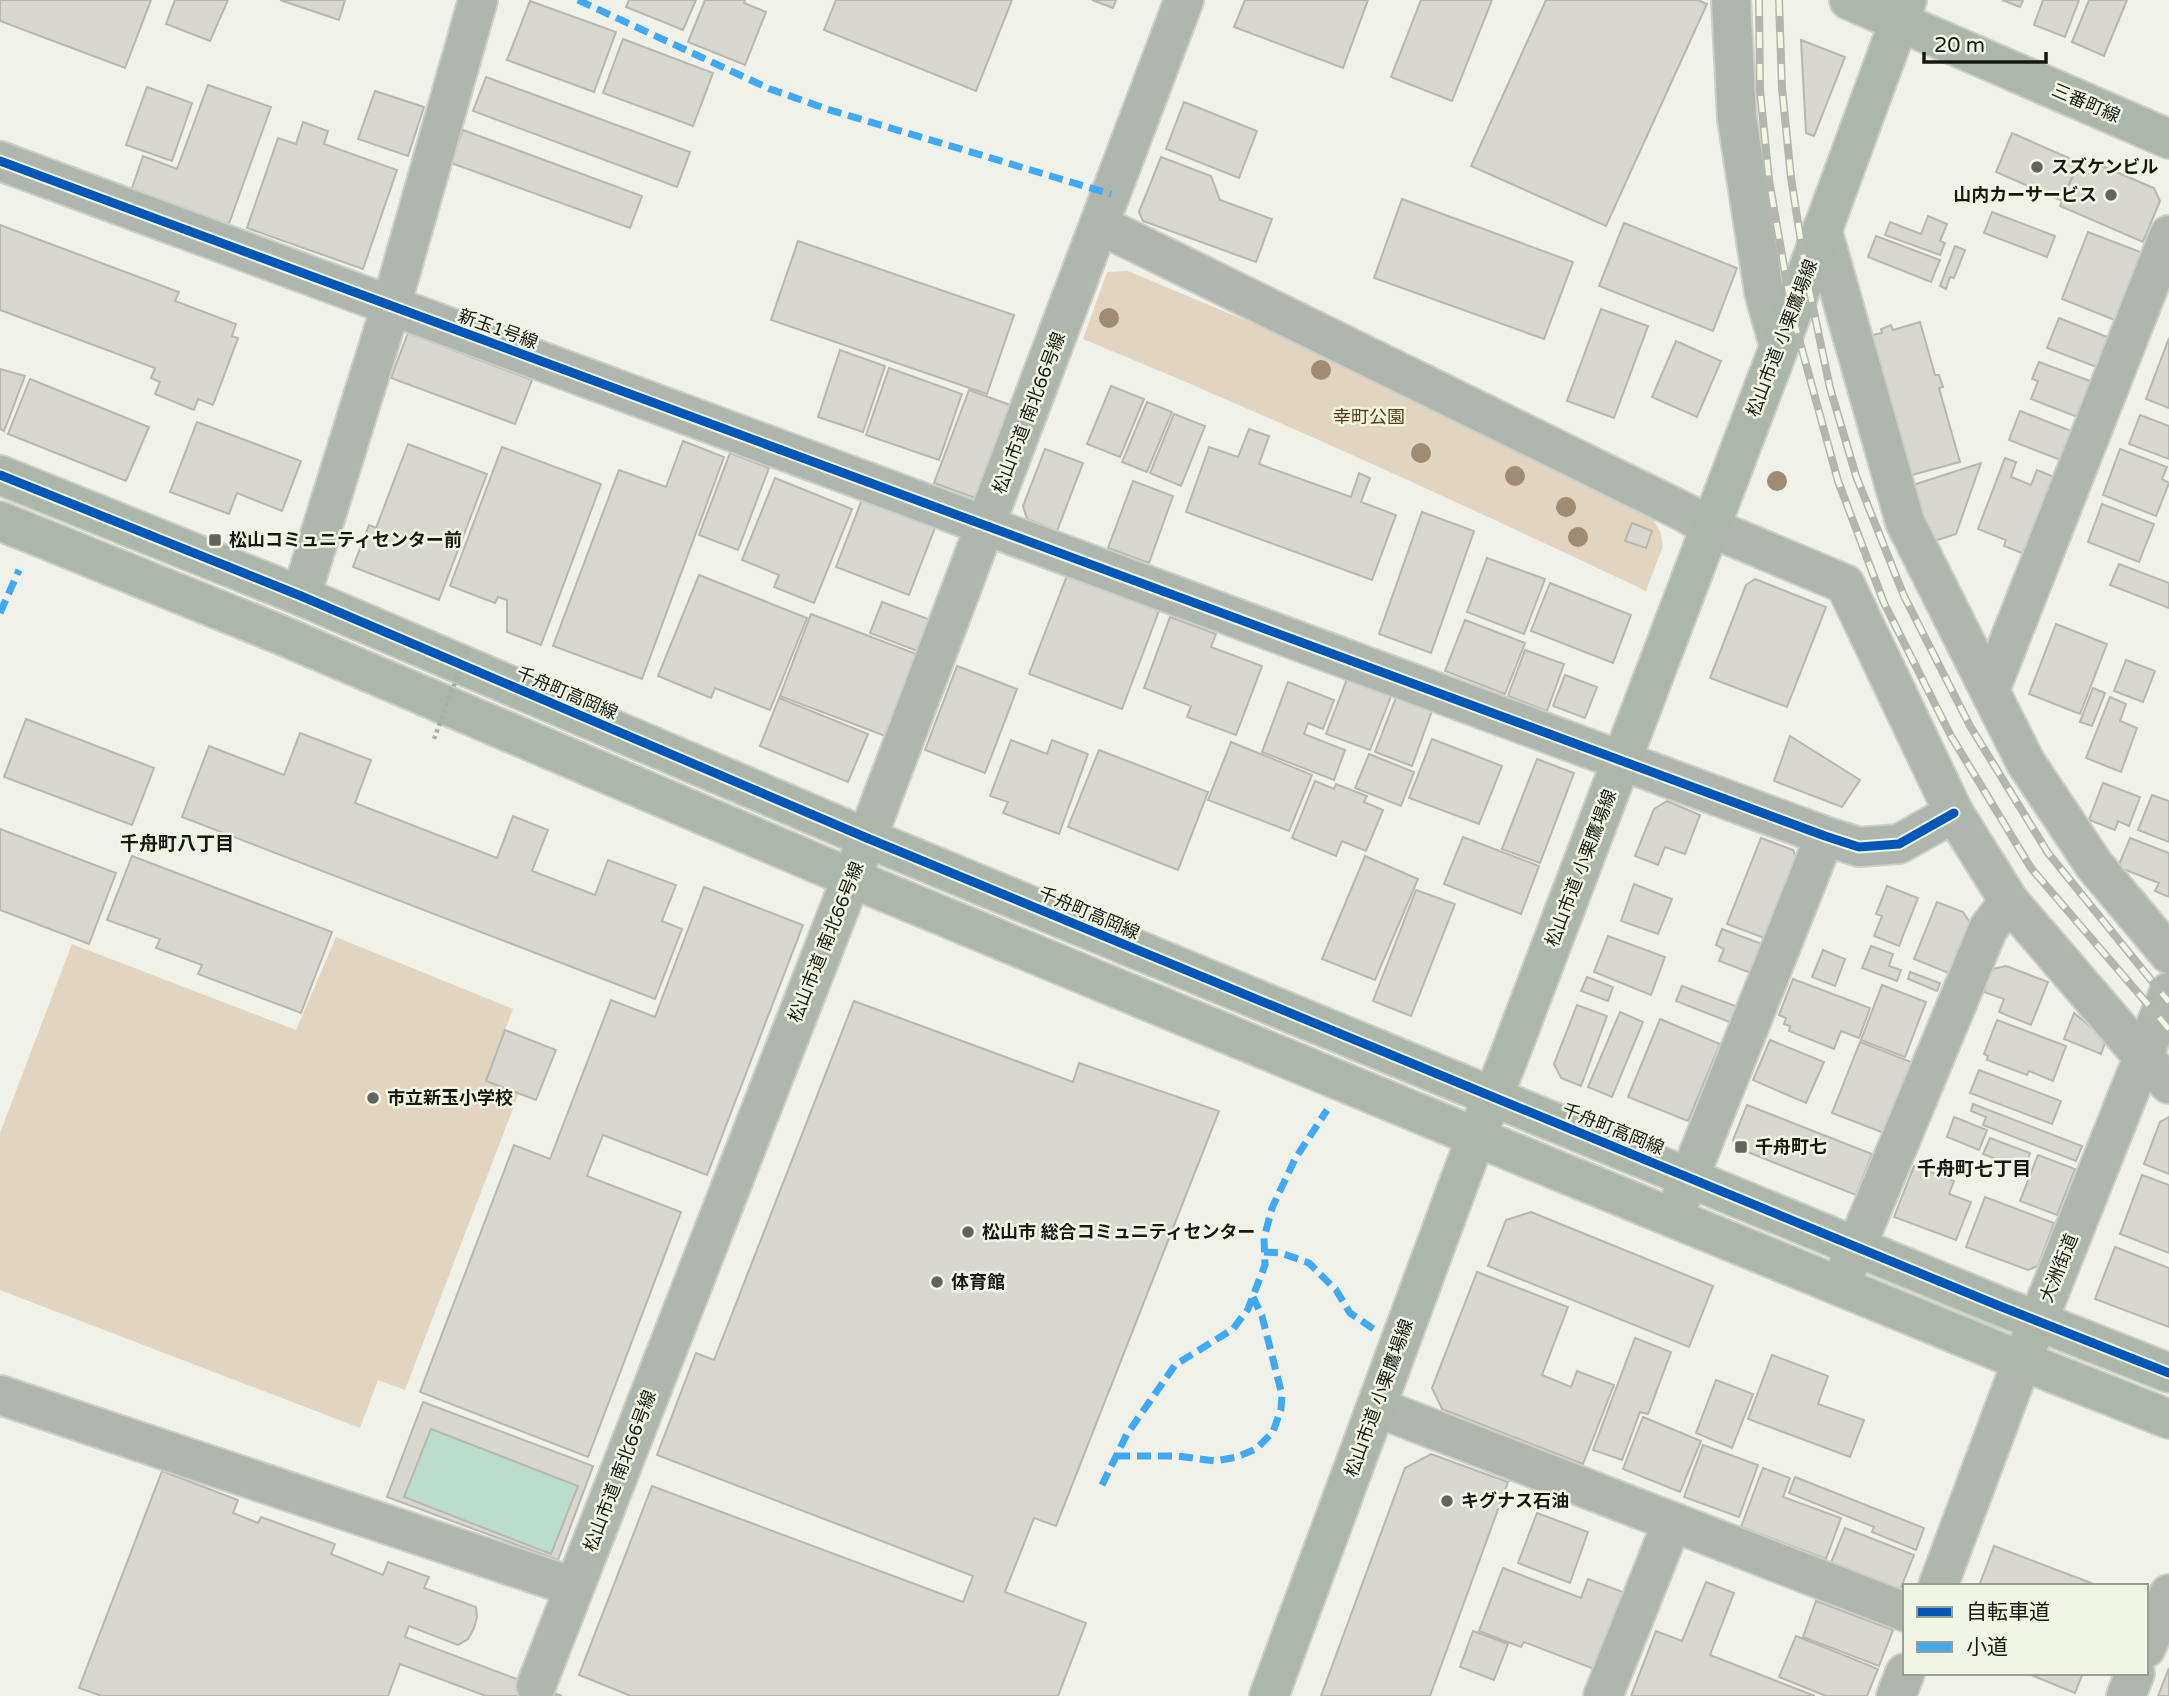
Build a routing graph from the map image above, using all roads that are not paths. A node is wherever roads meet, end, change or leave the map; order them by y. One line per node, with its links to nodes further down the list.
1 (478, 0): 11 (street)
2 (1184, 0): 8 (street, 松山市道 南北66号線)
3 (1731, 0): 12 (street)
4 (1849, 0): 5 (street, 三番町線)
5 (1903, 11): 6 (street, 三番町線); 9 (street, 松山市道 小栗鷹場線)
6 (2169, 139)
7 (0, 161): 11 (street, 新玉1号線)
8 (1100, 225): 15 (street, 松山市道 南北66号線); 16 (street)
9 (1822, 229): 12 (street, 松山市道 小栗鷹場線); 19 (street)
10 (2169, 235): 19 (street)
11 (391, 306): 15 (street, 新玉1号線); 17 (street)
12 (1779, 346): 16 (street, 松山市道 小栗鷹場線)
13 (0, 475): 17 (street, 千舟町高岡線)
14 (0, 521): 18 (street)
15 (986, 525): 20 (street, 新玉1号線); 23 (street, 松山市道 南北66号線)
16 (1709, 527): 20 (street, 松山市道 小栗鷹場線); 21 (street)
17 (301, 596): 18 (street); 23 (street, 千舟町高岡線)
18 (286, 637): 24 (street)
19 (1990, 690): 26 (street)
20 (1622, 761): 22 (street, 新玉1号線); 29 (street, 松山市道 小栗鷹場線)
21 (1954, 813): 22 (street, 新玉1号線); 25 (street)
22 (1825, 836): 31 (street)
23 (867, 838): 24 (street, 松山市道 南北66号線); 29 (street, 千舟町高岡線)
24 (851, 878): 30 (street); 43 (street, 松山市道 南北66号線)
25 (2009, 901): 28 (street); 33 (street)
26 (2169, 954)
27 (2169, 992): 28 (street, 大洲街道)
28 (2156, 1071): 35 (street, 大洲街道)
29 (1493, 1097): 30 (street, 松山市道 小栗鷹場線); 31 (street, 千舟町高岡線)
30 (1476, 1137): 32 (street); 39 (street, 松山市道 小栗鷹場線)
31 (1689, 1178): 32 (street); 33 (street, 千舟町高岡線)
32 (1673, 1218): 34 (street)
33 (1856, 1246): 34 (street); 35 (street, 千舟町高岡線)
34 (1840, 1286): 36 (street)
35 (2038, 1321): 36 (street, 大洲街道); 37 (street, 千舟町高岡線)
36 (2022, 1361): 40 (street); 42 (street, 大洲街道)
37 (2169, 1373)
38 (0, 1395): 43 (street)
39 (1376, 1407): 41 (street); 50 (street, 松山市道 小栗鷹場線)
40 (2169, 1419)
41 (1672, 1522): 45 (street); 51 (street)
42 (1939, 1584)
43 (574, 1587): 49 (street, 松山市道 南北66号線)
44 (2169, 1594): 46 (street)
45 (1903, 1611)
46 (2148, 1643)
47 (1904, 1675): 52 (street)
48 (2134, 1675): 53 (street)
49 (536, 1686)
50 (1269, 1696)
51 (1603, 1696)
52 (1896, 1696)
53 (2126, 1696)

